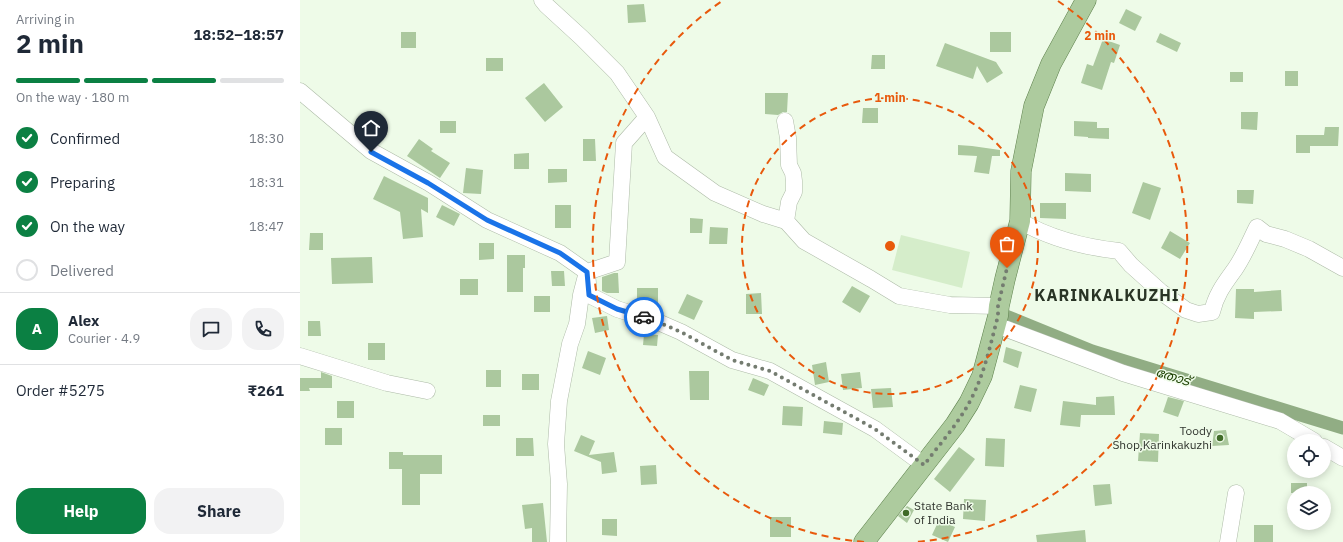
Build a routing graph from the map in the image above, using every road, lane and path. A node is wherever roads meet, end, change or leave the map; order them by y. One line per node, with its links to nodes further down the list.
1 (542, 0): 4 (street)
2 (1086, 0): 7 (main road)
3 (300, 91): 9 (street)
4 (647, 117): 6 (street); 9 (street)
5 (785, 121): 6 (street)
6 (786, 221): 10 (street)
7 (1020, 222): 8 (street); 10 (main road)
8 (1343, 268)
9 (587, 272): 16 (street); 18 (street)
10 (997, 316): 13 (street); 16 (main road)
11 (300, 356): 12 (street)
12 (427, 391)
13 (1302, 434)
14 (1331, 451): 15 (street)
15 (1343, 458)
16 (924, 465): 19 (main road)
17 (1236, 493): 20 (street)
18 (558, 542)
19 (864, 542)
20 (1228, 542)

